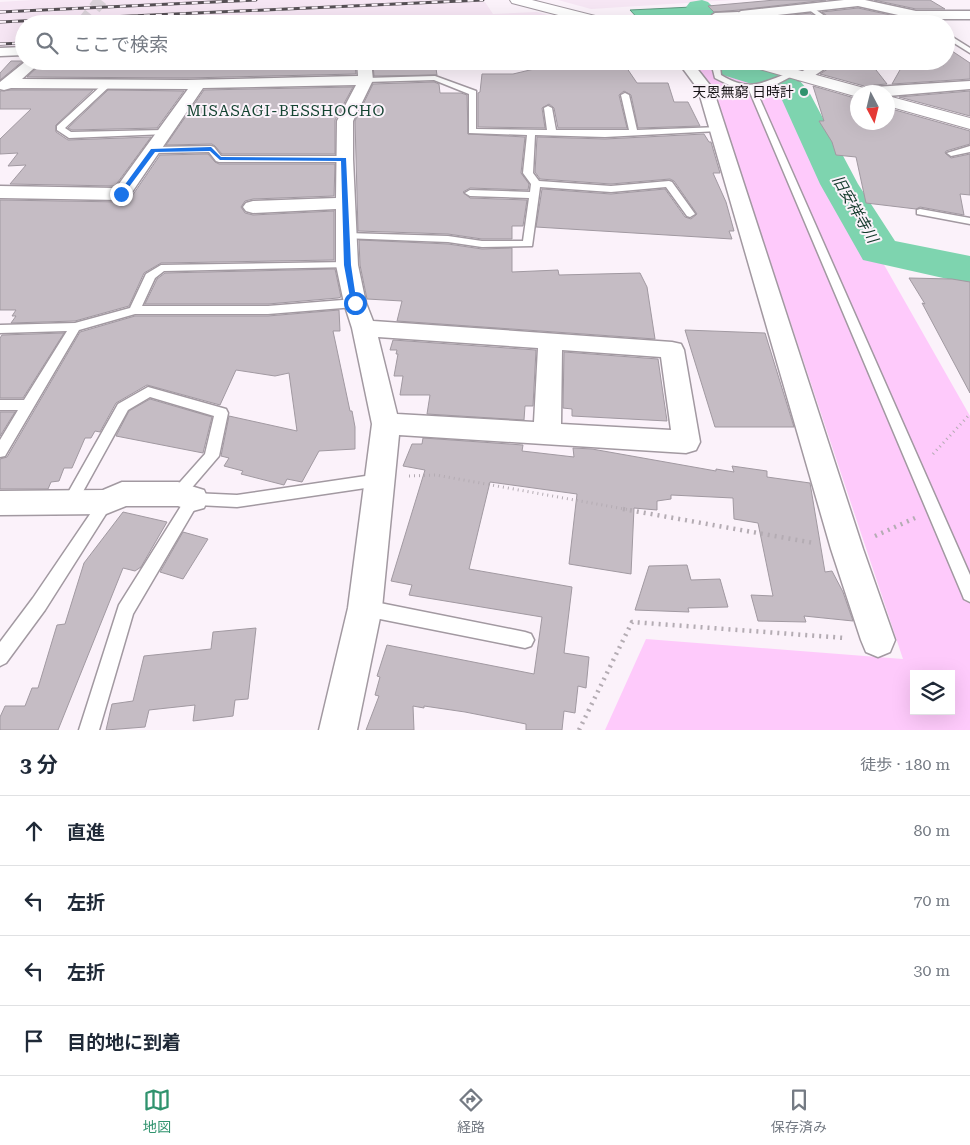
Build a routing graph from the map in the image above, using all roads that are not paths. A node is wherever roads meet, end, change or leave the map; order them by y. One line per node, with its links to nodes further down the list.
1 (517, 0): 3 (main road)
2 (810, 8): 5 (street); 6 (lane); 7 (street)
3 (575, 15)
4 (714, 15): 5 (lane)
5 (741, 15)
6 (820, 15)
7 (916, 15): 8 (street)
8 (970, 15)
9 (956, 41): 10 (lane); 12 (lane)
10 (970, 41)
11 (15, 51): 13 (street)
12 (970, 51)
13 (0, 52)
14 (23, 70): 23 (street)
15 (691, 70): 32 (street)
16 (717, 70): 25 (lane)
17 (778, 70): 20 (main road)
18 (811, 70): 20 (street)
19 (365, 71): 22 (street); 34 (lane); 40 (street)
20 (798, 76): 25 (lane); 26 (main road)
21 (107, 85): 22 (street); 23 (street); 33 (lane)
22 (198, 85): 33 (street)
23 (3, 86)
24 (970, 86): 27 (street)
25 (752, 90): 68 (lane)
26 (850, 90)
27 (895, 91)
28 (625, 95): 36 (lane)
29 (895, 103): 31 (main road)
30 (548, 108): 35 (lane)
31 (970, 124)
32 (718, 129): 36 (lane); 71 (street)
33 (164, 132): 38 (street)
34 (531, 133): 35 (lane); 41 (lane)
35 (552, 133): 36 (lane)
36 (634, 133)
37 (970, 149): 39 (lane)
38 (153, 150): 40 (lane); 42 (street)
39 (951, 153)
40 (344, 159): 45 (street)
41 (536, 184): 44 (lane); 48 (lane)
42 (0, 192)
43 (470, 193): 44 (lane)
44 (535, 195): 50 (lane)
45 (345, 203): 46 (street); 50 (street)
46 (253, 207)
47 (920, 212): 49 (lane)
48 (690, 214)
49 (970, 221)
50 (347, 236): 51 (street)
51 (347, 265): 52 (street); 53 (lane)
52 (355, 303): 53 (lane); 55 (street)
53 (136, 310): 54 (lane)
54 (75, 328): 56 (lane); 59 (lane)
55 (364, 328): 57 (street); 60 (street)
56 (0, 329)
57 (550, 340): 61 (street); 61 (street)
58 (0, 405): 59 (lane)
59 (28, 405): 62 (lane)
60 (386, 424): 61 (street); 63 (street)
61 (547, 434)
62 (0, 452)
63 (379, 480): 64 (lane); 69 (street)
64 (186, 496): 65 (lane); 66 (street); 73 (lane)
65 (70, 502): 66 (street); 67 (street)
66 (106, 502): 72 (lane)
67 (0, 504)
68 (970, 594)
69 (365, 608): 70 (lane); 74 (street)
70 (525, 640)
71 (878, 640)
72 (0, 658)
73 (89, 730)
74 (338, 730)

